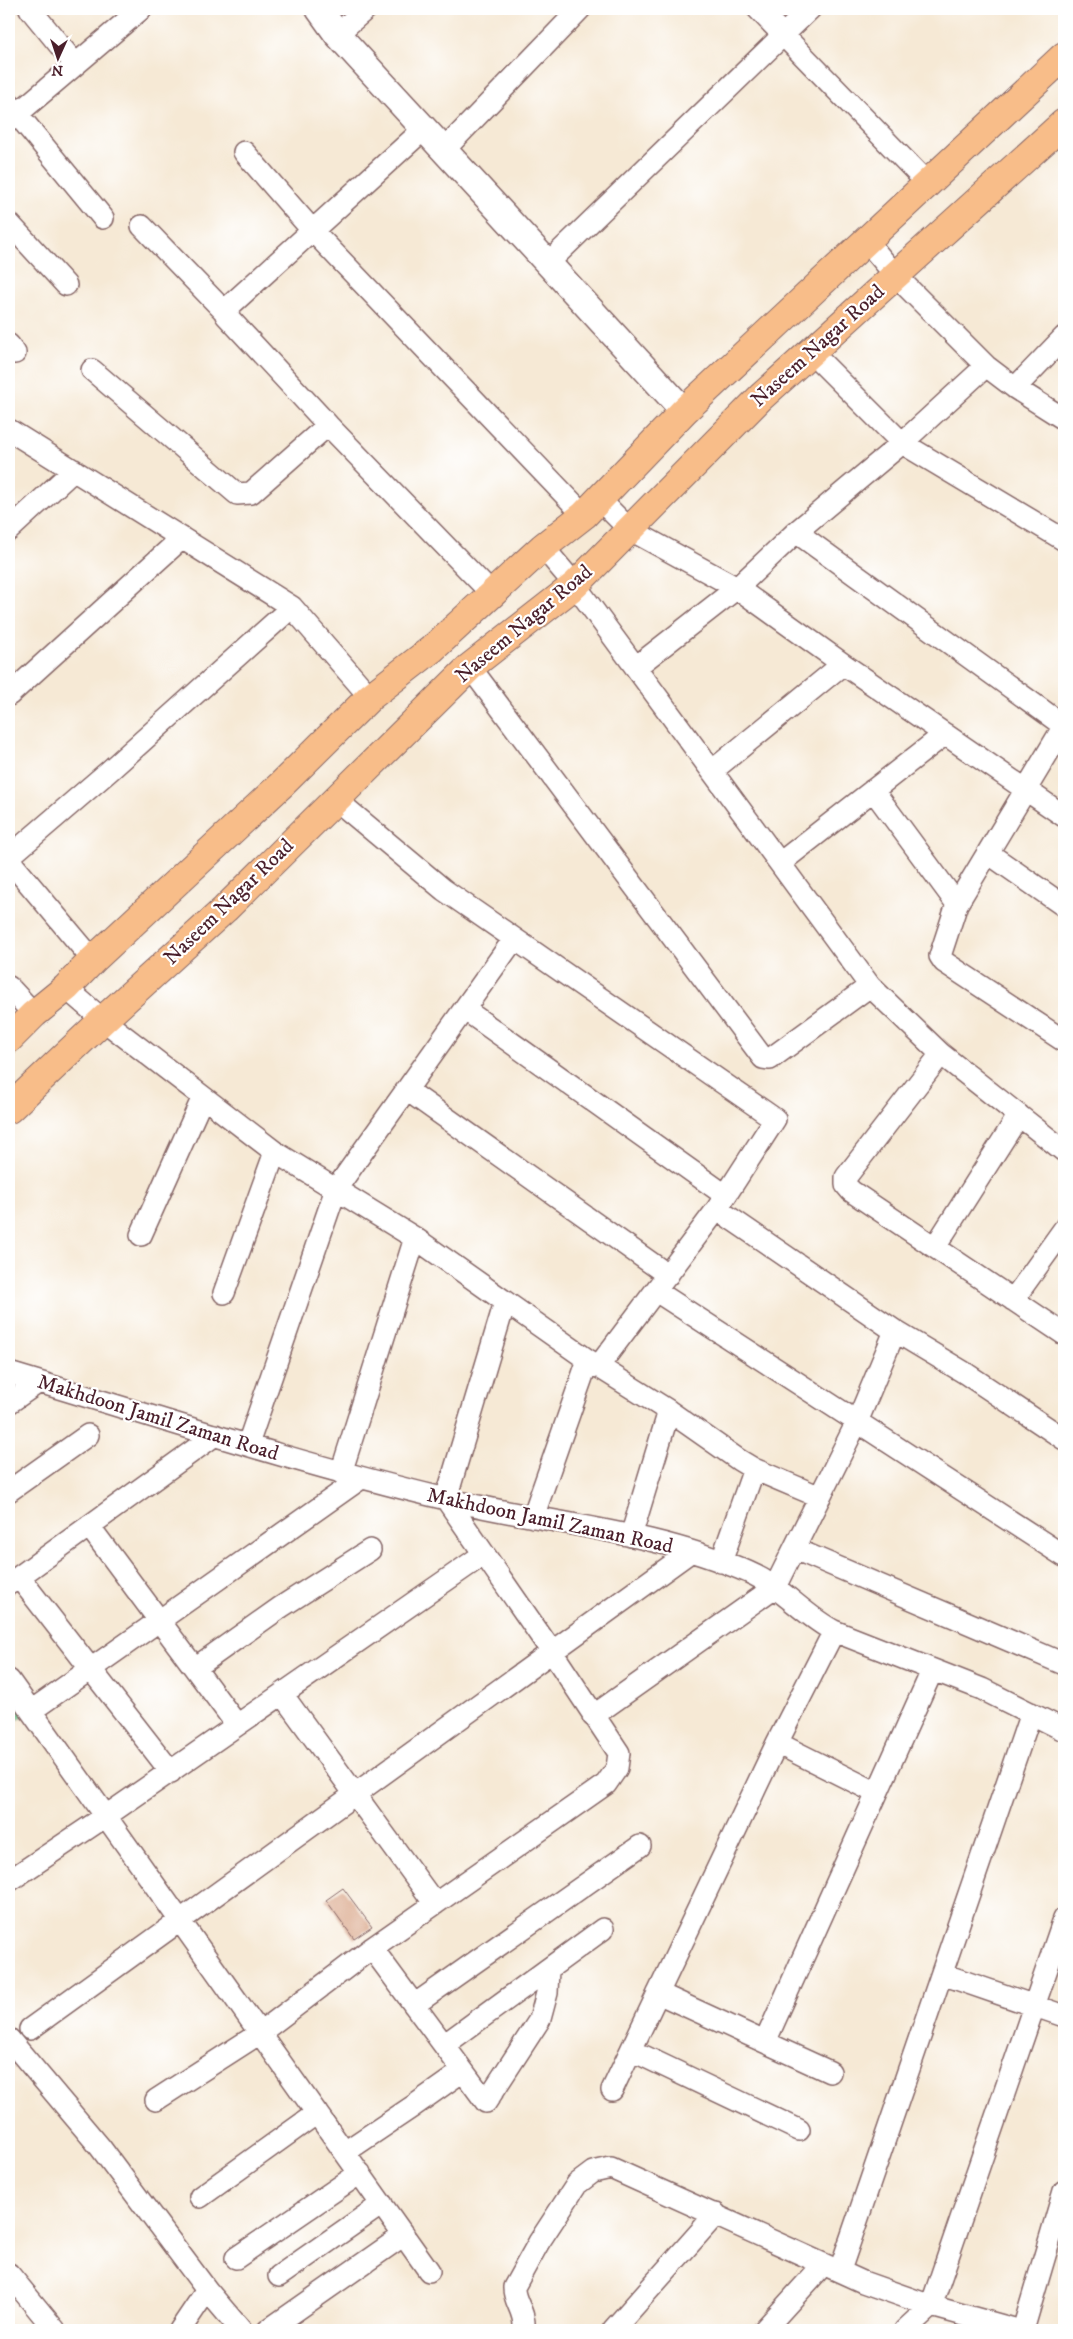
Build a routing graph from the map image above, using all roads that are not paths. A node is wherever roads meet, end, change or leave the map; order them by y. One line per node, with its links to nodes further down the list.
1 (30, 9): 10 (street)
2 (139, 9): 10 (street)
3 (319, 9): 8 (street)
4 (366, 9): 8 (street)
5 (580, 9): 15 (street)
6 (758, 9): 9 (street)
7 (810, 9): 9 (street)
8 (337, 34): 14 (street)
9 (783, 35): 17 (street); 23 (street)
10 (75, 64): 12 (street)
11 (1060, 69): 17 (main road, Naseem Nagar Road)
12 (12, 113): 18 (street)
13 (1064, 123): 24 (main road, Naseem Nagar Road)
14 (424, 129): 15 (street); 21 (street)
15 (444, 150): 23 (street)
16 (244, 152): 21 (street)
17 (927, 183): 22 (main road, Naseem Nagar Road)
18 (103, 218)
19 (9, 224): 25 (street)
20 (142, 226): 26 (street)
21 (312, 230): 26 (street); 38 (street)
22 (865, 239): 24 (street); 32 (main road, Naseem Nagar Road)
23 (548, 263): 32 (street)
24 (896, 276): 28 (main road, Naseem Nagar Road); 29 (street)
25 (66, 285)
26 (224, 311): 34 (street)
27 (1064, 336): 31 (street)
28 (811, 352): 36 (street); 39 (main road, Naseem Nagar Road)
29 (986, 366): 31 (street); 36 (street)
30 (92, 370): 34 (street)
31 (1015, 388): 33 (street)
32 (684, 411): 38 (main road, Naseem Nagar Road)
33 (1064, 419)
34 (328, 426): 47 (street)
35 (9, 430): 37 (street)
36 (902, 443): 41 (street); 43 (street)
37 (74, 470): 40 (street); 42 (street)
38 (592, 508): 39 (street); 44 (main road, Naseem Nagar Road)
39 (629, 529): 45 (main road, Naseem Nagar Road); 46 (street)
40 (9, 530)
41 (796, 532): 46 (street); 54 (street)
42 (182, 538): 48 (street); 52 (street)
43 (1064, 540)
44 (543, 546): 45 (street); 47 (main road, Naseem Nagar Road)
45 (575, 585): 50 (main road, Naseem Nagar Road); 51 (street)
46 (738, 588): 49 (street); 51 (street)
47 (491, 593): 53 (main road, Naseem Nagar Road)
48 (292, 608): 53 (street); 62 (street)
49 (843, 664): 55 (street); 56 (street)
50 (470, 667): 59 (main road, Naseem Nagar Road); 70 (street)
51 (636, 667): 56 (street)
52 (9, 695)
53 (370, 697): 68 (main road, Naseem Nagar Road)
54 (1064, 726): 58 (street)
55 (945, 734): 57 (street); 58 (street)
56 (712, 770): 64 (street)
57 (873, 790): 64 (street); 65 (street)
58 (1025, 790): 60 (street); 61 (street)
59 (335, 799): 67 (street); 74 (main road, Naseem Nagar Road)
60 (1064, 816)
61 (988, 853): 65 (street); 66 (street)
62 (9, 857)
63 (9, 860): 68 (street)
64 (780, 863): 70 (street)
65 (957, 904): 76 (street)
66 (1064, 906)
67 (514, 939): 72 (street); 85 (street)
68 (93, 960): 71 (main road, Naseem Nagar Road)
69 (9, 986): 73 (street)
70 (870, 986): 77 (street)
71 (66, 988): 73 (main road, Naseem Nagar Road); 74 (street)
72 (464, 1009): 78 (street); 85 (street)
73 (34, 1014): 75 (main road, Naseem Nagar Road)
74 (102, 1020): 79 (street); 80 (main road, Naseem Nagar Road)
75 (9, 1037)
76 (1064, 1041)
77 (941, 1054): 81 (street); 89 (street)
78 (407, 1090): 84 (street); 90 (street)
79 (203, 1097): 83 (street); 87 (street)
80 (9, 1109)
81 (1019, 1116): 82 (street); 89 (street)
82 (1064, 1151)
83 (275, 1152): 84 (street); 91 (street)
84 (336, 1190): 88 (street); 105 (street)
85 (721, 1202): 90 (street); 94 (street)
86 (1064, 1229): 92 (street)
87 (141, 1235)
88 (415, 1238): 93 (street); 107 (street)
89 (935, 1247): 92 (street)
90 (662, 1283): 96 (street); 101 (street)
91 (224, 1293)
92 (1013, 1300): 95 (street)
93 (505, 1302): 96 (street); 110 (street)
94 (894, 1330): 101 (street); 104 (street)
95 (1064, 1334)
96 (593, 1364): 100 (street); 111 (street)
97 (9, 1373): 98 (street, Makhdoon Jamil Zaman Road)
98 (39, 1382): 99 (street); 103 (street, Makhdoon Jamil Zaman Road)
99 (9, 1402)
100 (669, 1411): 106 (street); 113 (street)
101 (857, 1422): 109 (street); 118 (street)
102 (88, 1435): 108 (street)
103 (215, 1435): 105 (street, Makhdoon Jamil Zaman Road); 112 (street)
104 (1064, 1439)
105 (248, 1444): 107 (street, Makhdoon Jamil Zaman Road)
106 (754, 1469): 109 (street); 119 (street)
107 (351, 1476): 110 (street, Makhdoon Jamil Zaman Road); 122 (street)
108 (9, 1491)
109 (820, 1497): 114 (street)
110 (446, 1499): 111 (street, Makhdoon Jamil Zaman Road); 117 (street)
111 (533, 1517): 113 (street, Makhdoon Jamil Zaman Road)
112 (89, 1526): 120 (street); 122 (street)
113 (631, 1536): 116 (street, Makhdoon Jamil Zaman Road)
114 (795, 1549): 121 (street); 125 (street)
115 (370, 1550): 126 (street)
116 (690, 1552): 119 (street, Makhdoon Jamil Zaman Road); 124 (street)
117 (484, 1554): 124 (street); 130 (street)
118 (1064, 1556)
119 (721, 1562): 121 (street, Makhdoon Jamil Zaman Road)
120 (14, 1580): 127 (street)
121 (776, 1587): 123 (street, Makhdoon Jamil Zaman Road); 133 (street)
122 (161, 1620): 126 (street); 127 (street)
123 (834, 1631): 128 (street, Makhdoon Jamil Zaman Road); 136 (street)
124 (552, 1652): 133 (street); 138 (street)
125 (1064, 1664)
126 (195, 1668): 134 (street)
127 (90, 1669): 131 (street); 137 (street)
128 (932, 1671): 132 (street, Makhdoon Jamil Zaman Road); 139 (street)
129 (9, 1680): 131 (street)
130 (282, 1694): 134 (street); 138 (street)
131 (31, 1711): 140 (street)
132 (1031, 1714): 135 (street, Makhdoon Jamil Zaman Road); 149 (street)
133 (593, 1716): 143 (street)
134 (237, 1725): 137 (street)
135 (1064, 1730)
136 (777, 1743): 139 (street); 150 (street)
137 (171, 1772): 140 (street)
138 (356, 1793): 143 (street); 145 (street)
139 (877, 1793): 157 (street)
140 (106, 1816): 142 (street); 145 (street)
141 (640, 1846): 151 (street)
142 (9, 1881)
143 (435, 1904): 147 (street)
144 (1064, 1919): 152 (street)
145 (180, 1921): 154 (street); 155 (street)
146 (603, 1929): 148 (street)
147 (372, 1948): 151 (street); 155 (street)
148 (548, 1969): 158 (street); 160 (street)
149 (942, 1974): 152 (street); 174 (street)
150 (658, 1993): 157 (street); 159 (street)
151 (414, 2004): 158 (street)
152 (1034, 2006): 153 (street); 179 (street)
153 (1064, 2016)
154 (30, 2029)
155 (260, 2033): 163 (street); 164 (street)
156 (9, 2039): 178 (street)
157 (765, 2042): 161 (street)
158 (444, 2045): 160 (street)
159 (631, 2050): 162 (street); 165 (street)
160 (462, 2071): 166 (street)
161 (830, 2072)
162 (612, 2090)
163 (156, 2100)
164 (317, 2114): 166 (street); 169 (street)
165 (799, 2130)
166 (344, 2152): 167 (street)
167 (360, 2173): 170 (street); 173 (street)
168 (1064, 2190): 189 (street)
169 (200, 2196)
170 (382, 2204): 172 (street); 177 (street)
171 (716, 2214): 174 (street); 184 (street); 185 (street)
172 (404, 2235): 175 (street); 183 (street)
173 (236, 2258)
174 (831, 2268): 179 (street); 186 (street)
175 (429, 2271)
176 (9, 2274): 180 (street)
177 (279, 2276)
178 (207, 2290): 181 (street); 182 (street)
179 (932, 2306): 187 (street); 188 (street)
180 (55, 2330)
181 (180, 2330)
182 (241, 2330)
183 (268, 2330)
184 (524, 2330)
185 (613, 2330)
186 (764, 2330)
187 (905, 2330)
188 (1018, 2330)
189 (1023, 2330)

